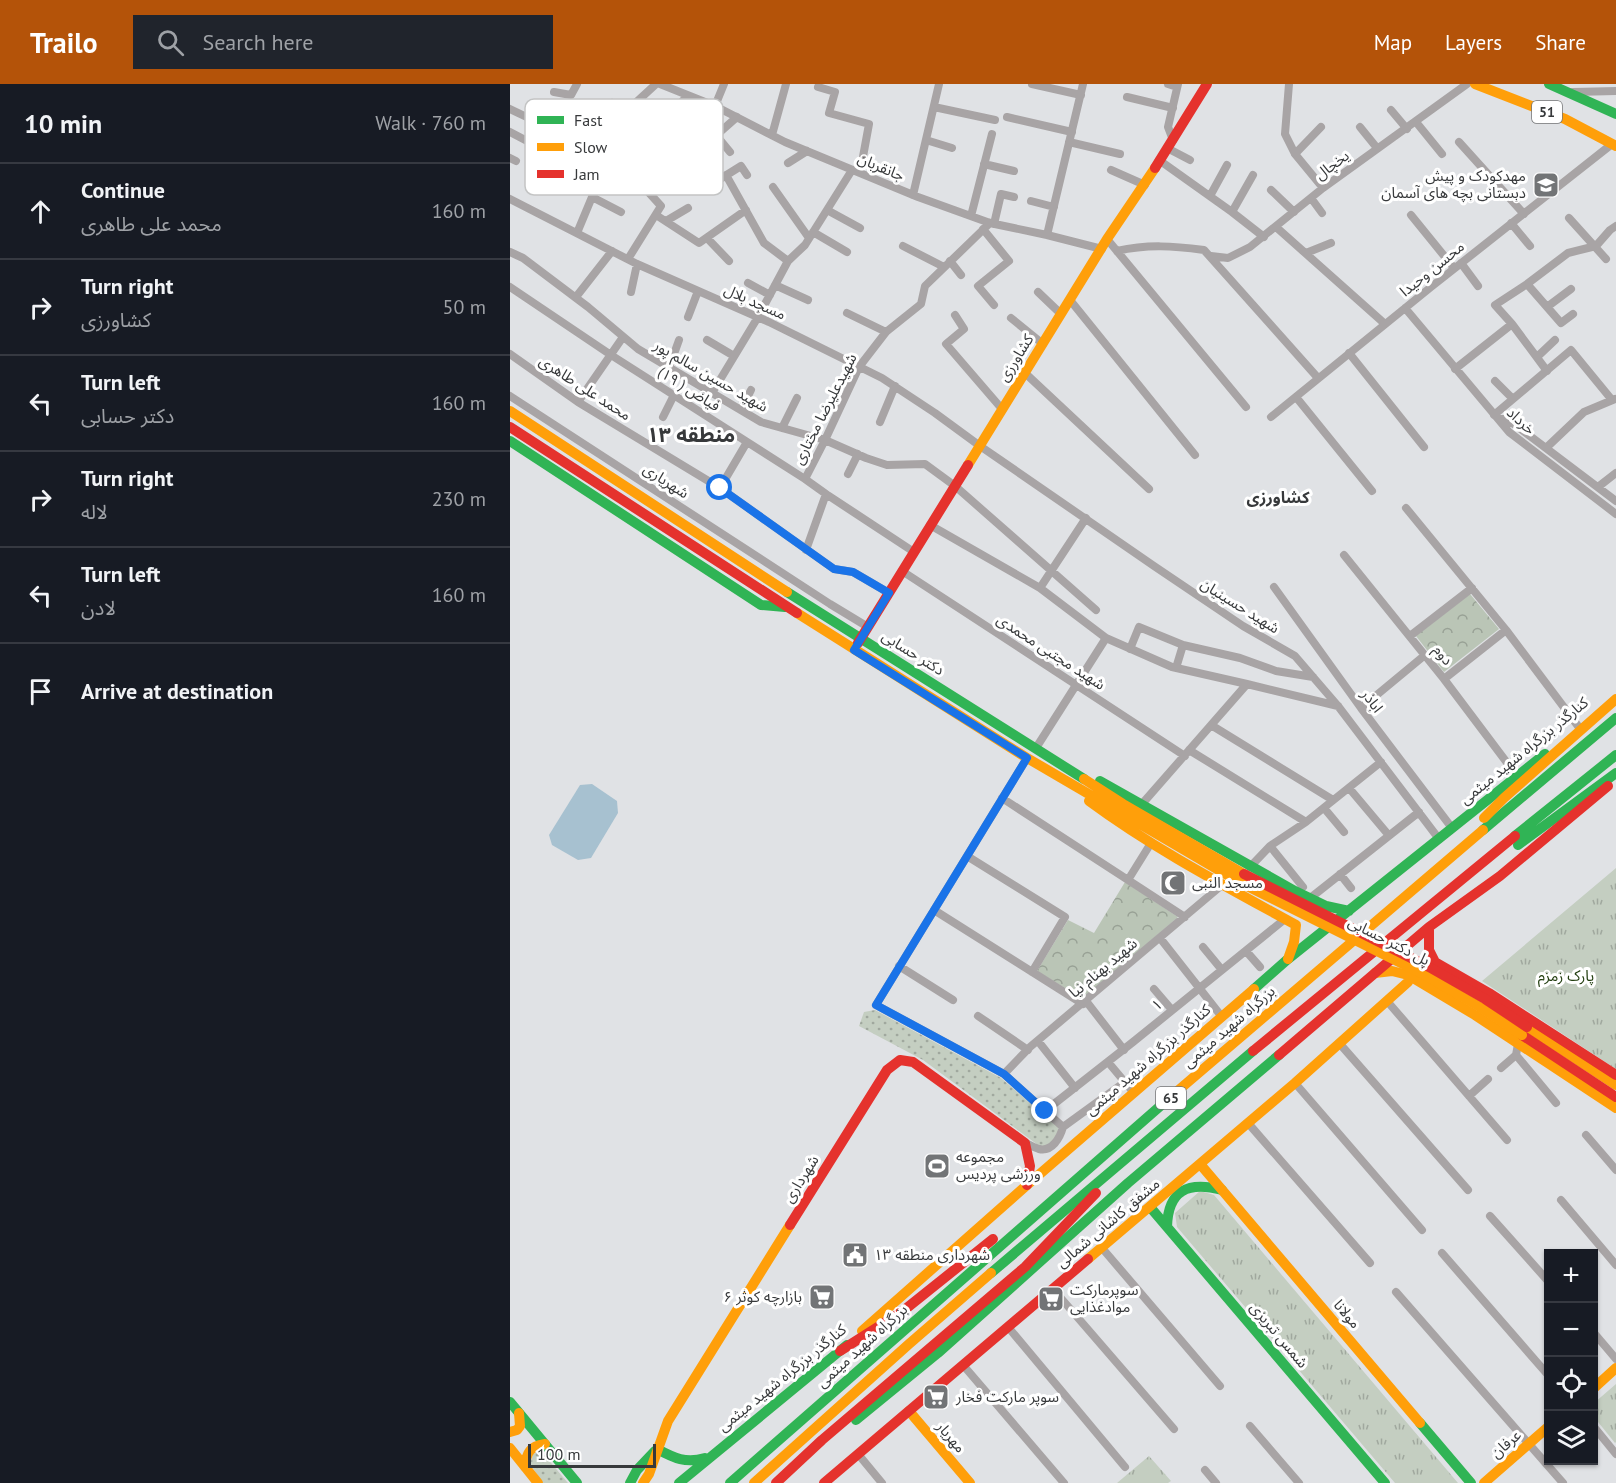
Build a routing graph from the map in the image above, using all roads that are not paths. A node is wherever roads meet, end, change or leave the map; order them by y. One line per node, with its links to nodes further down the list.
1 (577, 84): 18 (street)
2 (658, 84): 20 (street, جانقربان); 22 (street)
3 (724, 84): 25 (street)
4 (786, 84): 44 (street)
5 (939, 84): 26 (street)
6 (1032, 84): 19 (street)
7 (1083, 84): 19 (street)
8 (1168, 84): 14 (street)
9 (1207, 84): 50 (main road, کشاورزی)
10 (1289, 84): 57 (street)
11 (1467, 84): 36 (street, یخچال)
12 (1475, 84): 51 (main road, 51)
13 (1549, 84): 16 (main road, 51)
14 (1178, 86): 27 (street)
15 (818, 87): 65 (street)
16 (1565, 88): 17 (street); 31 (main road, 51)
17 (1616, 90)
18 (554, 92)
19 (1080, 95): 42 (street)
20 (688, 96): 23 (street); 24 (street, جانقربان)
21 (1127, 98): 27 (street)
22 (640, 99)
23 (685, 99)
24 (696, 99)
25 (718, 99)
26 (934, 106): 35 (street); 46 (street)
27 (1173, 108): 50 (street)
28 (510, 109): 32 (street)
29 (723, 110): 33 (street, جانقربان)
30 (1391, 110): 40 (street)
31 (1616, 114)
32 (525, 116)
33 (737, 117): 39 (street); 44 (street, جانقربان)
34 (1007, 117): 42 (street)
35 (995, 120)
36 (1416, 122): 40 (street, یخچال); 58 (street)
37 (1321, 127): 57 (street)
38 (1360, 127): 53 (street)
39 (723, 129)
40 (1407, 129): 53 (street, یخچال)
41 (510, 132): 45 (street)
42 (1072, 132): 47 (street)
43 (992, 134): 62 (street)
44 (772, 135): 54 (street, جانقربان)
45 (525, 140)
46 (926, 140): 52 (street); 76 (street)
47 (1069, 142): 56 (street); 83 (street)
48 (1460, 142): 92 (street)
49 (723, 144): 55 (street)
50 (1170, 144): 59 (main road, کشاورزی); 60 (street)
51 (1614, 145): 92 (street, محسن وحیدا)
52 (952, 148)
53 (1377, 148): 73 (street, یخچال)
54 (807, 151): 61 (street); 65 (street, جانقربان)
55 (730, 152)
56 (1120, 154)
57 (1295, 154): 73 (street)
58 (1442, 154)
59 (1159, 160): 71 (main road, کشاورزی); 77 (street)
60 (1190, 160)
61 (788, 163)
62 (984, 164): 66 (street); 94 (street)
63 (1227, 165): 77 (street)
64 (1111, 170): 71 (street)
65 (856, 171): 76 (street, جانقربان); 86 (street)
66 (1014, 171)
67 (726, 175): 68 (street); 70 (street); 85 (street)
68 (747, 175)
69 (1253, 175): 88 (street)
70 (723, 177)
71 (1145, 185): 108 (main road, کشاورزی)
72 (773, 187): 103 (street)
73 (1323, 188): 80 (street, یخچال)
74 (1271, 190): 89 (street)
75 (651, 195): 91 (street)
76 (913, 195): 94 (street, جانقربان)
77 (1210, 196): 88 (street)
78 (592, 197): 87 (street); 102 (street)
79 (1014, 197): 98 (street)
80 (1311, 198): 89 (street, یخچال); 90 (street)
81 (510, 199): 102 (street, مسجد بلال)
82 (1031, 201): 83 (street)
83 (1054, 207): 104 (street)
84 (688, 208): 96 (street)
85 (746, 210): 106 (street); 121 (street)
86 (827, 210): 101 (street); 103 (street)
87 (621, 212)
88 (1232, 212): 105 (street)
89 (1294, 212): 100 (street, یخچال)
90 (1322, 213)
91 (656, 214): 96 (street); 118 (street)
92 (1524, 214): 97 (street, محسن وحیدا)
93 (1411, 215): 124 (street)
94 (971, 216): 98 (street, جانقربان)
95 (1569, 218): 111 (street)
96 (666, 221): 106 (street)
97 (1511, 224): 110 (street); 124 (street, محسن وحیدا)
98 (989, 226): 104 (street, جانقربان); 123 (street, شهیدعلیرضا مختاری); 139 (street)
99 (1616, 226): 111 (street)
100 (1276, 227): 105 (street, یخچال); 116 (street)
101 (860, 228)
102 (577, 233): 114 (street, مسجد بلال)
103 (811, 235): 115 (street); 121 (street)
104 (1047, 235): 108 (street, جانقربان)
105 (1264, 237): 117 (street, یخچال)
106 (707, 238): 120 (street)
107 (1331, 243): 116 (street)
108 (1105, 244): 112 (street); 138 (main road, کشاورزی)
109 (903, 246): 123 (street)
110 (1530, 246)
111 (1596, 246): 119 (street); 127 (street)
112 (1117, 251): 117 (street); 179 (street)
113 (510, 252): 136 (street, شهید حسین سالم پور)
114 (612, 252): 118 (street, مسجد بلال); 136 (street)
115 (847, 252)
116 (1306, 253): 149 (street)
117 (1211, 256): 167 (street)
118 (628, 259): 122 (street, مسجد بلال)
119 (1606, 259)
120 (729, 261)
121 (789, 261): 128 (street)
122 (637, 264): 132 (street, مسجد بلال); 133 (street)
123 (947, 264): 125 (street); 151 (street, شهیدعلیرضا مختاری)
124 (1458, 266): 129 (street); 141 (street, محسن وحیدا)
125 (961, 274)
126 (748, 283): 135 (street)
127 (1527, 284): 140 (street); 150 (street)
128 (775, 285): 135 (street); 137 (street)
129 (1478, 286)
130 (510, 287): 159 (street, فیاض ( ۱۹))
131 (1571, 289): 140 (street)
132 (698, 291): 146 (street); 147 (street, مسجد بلال)
133 (631, 292)
134 (1038, 292): 145 (street)
135 (770, 295): 147 (street)
136 (576, 297): 152 (street, شهید حسین سالم پور)
137 (808, 300)
138 (1070, 300): 145 (main road, کشاورزی); 196 (street)
139 (994, 305)
140 (1547, 307): 143 (street)
141 (1405, 308): 149 (street, محسن وحیدا); 164 (street)
142 (848, 313): 151 (street)
143 (1573, 314)
144 (955, 315): 180 (street)
145 (1061, 315): 156 (main road, کشاورزی)
146 (688, 317)
147 (758, 317): 160 (street); 162 (street, مسجد بلال)
148 (1011, 318): 156 (street)
149 (1385, 324): 157 (street, محسن وحیدا)
150 (1512, 324): 161 (street); 164 (street)
151 (886, 332): 162 (street, شهیدعلیرضا مختاری)
152 (623, 337): 159 (street); 163 (street, شهید حسین سالم پور)
153 (679, 340): 163 (street)
154 (707, 340): 160 (street)
155 (1555, 340): 161 (street)
156 (1043, 344): 166 (main road, کشاورزی)
157 (1349, 353): 167 (street, محسن وحیدا); 193 (street)
158 (510, 354): 178 (street, محمد علی طاهری)
159 (611, 355): 173 (street, فیاض ( ۱۹)); 178 (street)
160 (734, 356): 171 (street)
161 (1537, 357): 165 (street)
162 (859, 367): 169 (street, مسجد بلال); 189 (street, شهیدعلیرضا مختاری)
163 (669, 368): 171 (street, شهید حسین سالم پور)
164 (1455, 369): 183 (street)
165 (1547, 371): 176 (street); 177 (street)
166 (1025, 374): 180 (main road, کشاورزی); 203 (street)
167 (1318, 378): 174 (street, محسن وحیدا)
168 (1496, 381): 176 (street)
169 (895, 386): 186 (street); 192 (street, مسجد بلال)
170 (751, 390): 181 (street)
171 (712, 393): 181 (street, شهید حسین سالم پور)
172 (510, 396): 222 (street, شهریاری)
173 (674, 396): 184 (street); 191 (street, فیاض ( ۱۹))
174 (1296, 397): 185 (street, محسن وحیدا); 204 (street)
175 (797, 398): 188 (street)
176 (1514, 399): 183 (street)
177 (1614, 399): 194 (street)
178 (578, 402): 202 (street, محمد علی طاهری)
179 (1246, 407)
180 (1002, 409): 192 (main road, کشاورزی)
181 (741, 410): 188 (street, شهید حسین سالم پور)
182 (510, 411): 226 (main road, دکتر حسابی)
183 (1494, 415): 194 (street, خرداد); 208 (street, خرداد)
184 (663, 417)
185 (1271, 417)
186 (880, 422)
187 (510, 427): 220 (main road, دکتر حسابی)
188 (782, 428): 189 (street, شهید حسین سالم پور)
189 (825, 440): 195 (street, شهید حسین سالم پور); 199 (street, شهیدعلیرضا مختاری)
190 (510, 441): 220 (main road)
191 (747, 442): 199 (street, فیاض ( ۱۹)); 202 (street)
192 (980, 446): 200 (main road, کشاورزی); 209 (street, شهید حسینیان)
193 (1424, 447)
194 (1546, 448): 201 (street, خرداد)
195 (858, 454): 198 (street); 200 (street, شهید حسین سالم پور)
196 (1195, 455)
197 (1616, 472): 201 (street)
198 (848, 474)
199 (805, 479): 205 (street, فیاض ( ۱۹))
200 (955, 486): 210 (main road, کشاورزی); 214 (street, شهید حسین سالم پور)
201 (1598, 487): 206 (street, خرداد)
202 (720, 488): 211 (street, محمد علی طاهری)
203 (1149, 489)
204 (1372, 491)
205 (826, 494): 211 (street); 212 (street, فیاض ( ۱۹))
206 (1616, 501)
207 (1406, 508): 218 (street)
208 (1616, 514)
209 (1086, 518): 214 (street); 232 (street, شهید حسینیان)
210 (930, 525): 212 (main road, کشاورزی); 217 (street)
211 (806, 550): 219 (street, محمد علی طاهری)
212 (914, 552): 215 (main road, کشاورزی)
213 (1344, 555): 224 (street, دوم)
214 (1050, 570): 217 (street); 221 (street, شهید حسین سالم پور)
215 (902, 571): 219 (main road, کشاورزی); 235 (street, شهید مجتبی محمدی)
216 (1274, 587): 238 (street, اباذر)
217 (1040, 588): 225 (street)
218 (1472, 588): 223 (street); 224 (street)
219 (889, 593): 222 (main road, کشاورزی)
220 (786, 607): 229 (main road, دکتر حسابی)
221 (1096, 610)
222 (868, 627): 226 (main road, کشاورزی)
223 (1506, 630): 233 (street); 241 (street)
224 (1410, 636): 230 (street, دوم)
225 (1106, 638): 228 (street); 235 (street)
226 (861, 639): 229 (main road, کشاورزی); 242 (main road, دکتر حسابی)
227 (1183, 645): 228 (street); 231 (street); 232 (street)
228 (1130, 649): 231 (street)
229 (854, 650): 245 (main road, دکتر حسابی)
230 (1425, 655): 233 (street, دوم); 238 (street)
231 (1176, 668): 234 (street)
232 (1313, 677): 237 (street, شهید حسینیان)
233 (1444, 679): 248 (street, دوم)
234 (1246, 684): 237 (street); 240 (street)
235 (1077, 685): 242 (street); 243 (street, شهید مجتبی محمدی)
236 (1616, 698): 241 (main road, کنارگذر بزرگراه شهید میثمی); 266 (main road)
237 (1338, 705): 246 (street, شهید حسینیان)
238 (1361, 708): 257 (street, اباذر)
239 (1616, 718): 266 (main road, بزرگراه شهید میثمی / 65)
240 (1211, 724): 243 (street); 252 (street)
241 (1578, 726): 248 (main road, کنارگذر بزرگراه شهید میثمی)
242 (1036, 748): 253 (main road); 264 (main road, دکتر حسابی)
243 (1187, 753): 253 (street); 256 (street, شهید مجتبی محمدی)
244 (1616, 755): 271 (main road, بزرگراه شهید میثمی / 65)
245 (1027, 758): 251 (street); 261 (main road); 264 (main road, دکتر حسابی)
246 (1381, 762): 250 (street); 255 (street, شهید حسینیان)
247 (1616, 773): 271 (main road)
248 (1517, 776): 257 (main road, کنارگذر بزرگراه شهید میثمی)
249 (1616, 780): 278 (main road)
250 (1349, 788): 252 (street); 259 (street)
251 (1002, 798): 263 (street); 267 (street)
252 (1333, 801): 254 (street)
253 (1142, 804): 264 (main road)
254 (1324, 808): 256 (street); 258 (street)
255 (1419, 812): 260 (street, شهید حسینیان); 265 (street)
256 (1306, 822): 262 (street)
257 (1452, 828): 260 (main road, کنارگذر بزرگراه شهید میثمی)
258 (1344, 832)
259 (1386, 832)
260 (1439, 839): 274 (main road, کنارگذر بزرگراه شهید میثمی)
261 (1151, 843): 267 (street); 268 (main road)
262 (1270, 846): 264 (street); 269 (street)
263 (967, 856): 273 (street); 287 (street)
264 (1244, 874): 272 (main road); 298 (main road, پل دکتر حسابی, bridge)
265 (1340, 874): 270 (street); 272 (street)
266 (1428, 875): 318 (main road, بزرگراه شهید میثمی / 65)
267 (1128, 880): 275 (street)
268 (1222, 885): 275 (street, شهید بهنام نیا); 276 (main road)
269 (1303, 887)
270 (1351, 888)
271 (1443, 894): 321 (main road, بزرگراه شهید میثمی / 65)
272 (1311, 900): 274 (main road); 277 (main road)
273 (934, 910): 284 (street); 287 (street)
274 (1349, 911): 282 (main road, کنارگذر بزرگراه شهید میثمی)
275 (1185, 917): 279 (street, شهید بهنام نیا)
276 (1285, 919): 277 (main road); 281 (street, ۱)
277 (1296, 925): 282 (main road)
278 (1429, 927): 283 (main road); 288 (main road)
279 (1160, 938): 290 (street); 294 (street, شهید بهنام نیا)
280 (1203, 947): 286 (street)
281 (1246, 951): 285 (street); 286 (street, ۱)
282 (1288, 959): 297 (main road, کنارگذر بزرگراه شهید میثمی)
283 (1435, 962): 289 (main road, مشفق کاشانی شمالی); 306 (main road)
284 (899, 966): 292 (street); 305 (street)
285 (1260, 967)
286 (1222, 970): 290 (street, ۱)
287 (1032, 972): 294 (street)
288 (1375, 973): 289 (main road); 376 (main road)
289 (1412, 981): 293 (main road, مشفق کاشانی شمالی); 298 (main road)
290 (1200, 988): 295 (street, ۱); 297 (street)
291 (1154, 989): 295 (street)
292 (953, 1000)
293 (1387, 1001): 300 (main road, مشفق کاشانی شمالی); 313 (street)
294 (1084, 1002): 299 (street, شهید بهنام نیا); 302 (street)
295 (1172, 1010): 302 (street, ۱)
296 (978, 1016): 301 (street)
297 (1222, 1017): 312 (main road, کنارگذر بزرگراه شهید میثمی)
298 (1521, 1040): 304 (street); 310 (main road); 314 (main road); 315 (street); 316 (main road)
299 (1038, 1041): 301 (street, شهید بهنام نیا); 311 (street)
300 (1340, 1044): 309 (main road, مشفق کاشانی شمالی); 329 (street)
301 (1028, 1050): 305 (street, شهید بهنام نیا)
302 (1124, 1050): 303 (street, ۱)
303 (1108, 1062): 308 (street); 311 (street, ۱)
304 (1501, 1068)
305 (1004, 1074): 317 (street)
306 (1616, 1075)
307 (1488, 1079): 313 (street)
308 (1125, 1082): 312 (street); 320 (street)
309 (1295, 1083): 319 (main road, مشفق کاشانی شمالی); 334 (street)
310 (1616, 1085)
311 (1075, 1088): 317 (street, ۱)
312 (1134, 1093): 327 (main road, کنارگذر بزرگراه شهید میثمی)
313 (1469, 1096): 323 (street)
314 (1616, 1097)
315 (1557, 1103)
316 (1616, 1108)
317 (1045, 1111): 320 (street)
318 (1148, 1117): 344 (main road); 374 (main road, بزرگراه شهید میثمی / 65)
319 (1248, 1122): 325 (main road, مشفق کاشانی شمالی); 337 (street)
320 (1063, 1127): 324 (street)
321 (1158, 1130): 375 (main road, بزرگراه شهید میثمی / 65); 376 (main road)
322 (1586, 1135): 326 (street)
323 (1507, 1140)
324 (1025, 1143): 327 (main road); 362 (main road, شهرداری)
325 (1200, 1164): 328 (main road, مولانا); 331 (main road, مشفق کاشانی شمالی)
326 (1616, 1170)
327 (1027, 1185): 344 (main road, کنارگذر بزرگراه شهید میثمی)
328 (1222, 1190): 333 (main road); 384 (main road, مولانا)
329 (1468, 1190)
330 (1561, 1200): 338 (street)
331 (1150, 1207): 333 (main road, شمس تبریزی); 335 (main road, مشفق کاشانی شمالی)
332 (1490, 1216): 339 (street)
333 (1167, 1227): 383 (main road, شمس تبریزی)
334 (1422, 1230)
335 (1102, 1248): 340 (main road, مشفق کاشانی شمالی); 350 (street)
336 (1442, 1253): 348 (street)
337 (1370, 1263)
338 (1616, 1265)
339 (1544, 1276)
340 (1053, 1289): 342 (main road, مشفق کاشانی شمالی); 355 (street)
341 (1396, 1292): 360 (street)
342 (1008, 1327): 346 (main road, مشفق کاشانی شمالی); 367 (street)
343 (1598, 1339): 345 (street)
344 (840, 1351): 365 (main road, کنارگذر بزرگراه شهید میثمی)
345 (1616, 1359)
346 (963, 1365): 352 (main road, مشفق کاشانی شمالی); 380 (street)
347 (1616, 1368): 349 (main road)
348 (1544, 1370)
349 (1598, 1384)
350 (1220, 1386)
351 (510, 1402): 353 (main road)
352 (909, 1411): 363 (main road, مشفق کاشانی شمالی); 379 (main road, مهریار)
353 (519, 1412): 357 (main road); 359 (main road)
354 (1250, 1426): 382 (street)
355 (1174, 1430)
356 (1544, 1431): 360 (main road, عرفان)
357 (510, 1432)
358 (1598, 1433): 364 (street)
359 (545, 1444): 366 (main road); 370 (main road)
360 (1529, 1444): 385 (main road, عرفان); 386 (street)
361 (510, 1448): 366 (main road)
362 (657, 1449): 365 (main road); 371 (main road); 372 (main road, شهرداری)
363 (858, 1454): 377 (main road, مشفق کاشانی شمالی); 378 (street)
364 (1616, 1454)
365 (709, 1457): 373 (main road, کنارگذر بزرگراه شهید میثمی)
366 (525, 1467): 369 (main road)
367 (1125, 1467)
368 (1205, 1470): 381 (street)
369 (538, 1483)
370 (577, 1483)
371 (630, 1483)
372 (644, 1483)
373 (679, 1483)
374 (730, 1483)
375 (754, 1483)
376 (777, 1483)
377 (824, 1483)
378 (882, 1483)
379 (970, 1483)
380 (1064, 1483)
381 (1216, 1483)
382 (1299, 1483)
383 (1385, 1483)
384 (1471, 1483)
385 (1484, 1483)
386 (1563, 1483)

